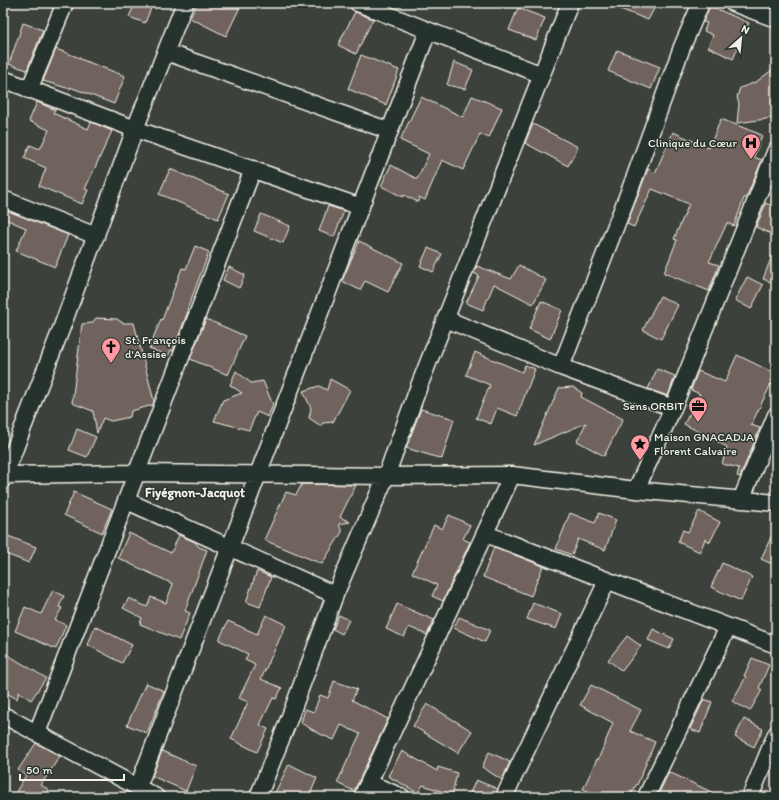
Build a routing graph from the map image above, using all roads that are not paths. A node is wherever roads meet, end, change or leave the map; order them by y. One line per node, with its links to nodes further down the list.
1 (65, 3): 12 (street)
2 (185, 3): 9 (street)
3 (358, 3): 8 (street)
4 (570, 3): 10 (street)
5 (701, 3): 21 (street)
6 (733, 3): 7 (street)
7 (776, 19)
8 (428, 31): 10 (street); 14 (street)
9 (166, 52): 13 (street); 14 (street)
10 (542, 75): 20 (street)
11 (3, 80): 12 (street)
12 (29, 90): 13 (street)
13 (136, 129): 16 (street); 19 (street)
14 (390, 131): 18 (street)
15 (776, 150): 22 (street)
16 (253, 169): 18 (street); 24 (street)
17 (3, 199): 19 (street)
18 (361, 207): 25 (street)
19 (96, 236): 28 (street)
20 (446, 320): 21 (street); 27 (street)
21 (561, 366): 22 (street)
22 (673, 408): 29 (street)
23 (776, 415): 30 (street)
24 (138, 473): 25 (street); 28 (street); 31 (street)
25 (258, 475): 27 (street); 34 (street)
26 (512, 475): 27 (street); 29 (street); 33 (street)
27 (386, 476): 36 (street)
28 (4, 477)
29 (636, 490): 30 (street)
30 (740, 500): 32 (street)
31 (127, 501): 34 (street); 40 (street)
32 (776, 503)
33 (486, 534): 35 (street); 43 (street)
34 (230, 548): 36 (street); 42 (street)
35 (607, 581): 37 (street); 47 (street)
36 (335, 595): 45 (street)
37 (728, 627): 38 (street); 48 (street)
38 (776, 645)
39 (3, 715): 40 (street)
40 (37, 733): 42 (street)
41 (776, 734): 49 (street)
42 (138, 787): 44 (street)
43 (366, 790): 46 (street)
44 (156, 797)
45 (258, 797)
46 (402, 797)
47 (504, 797)
48 (646, 797)
49 (750, 797)

